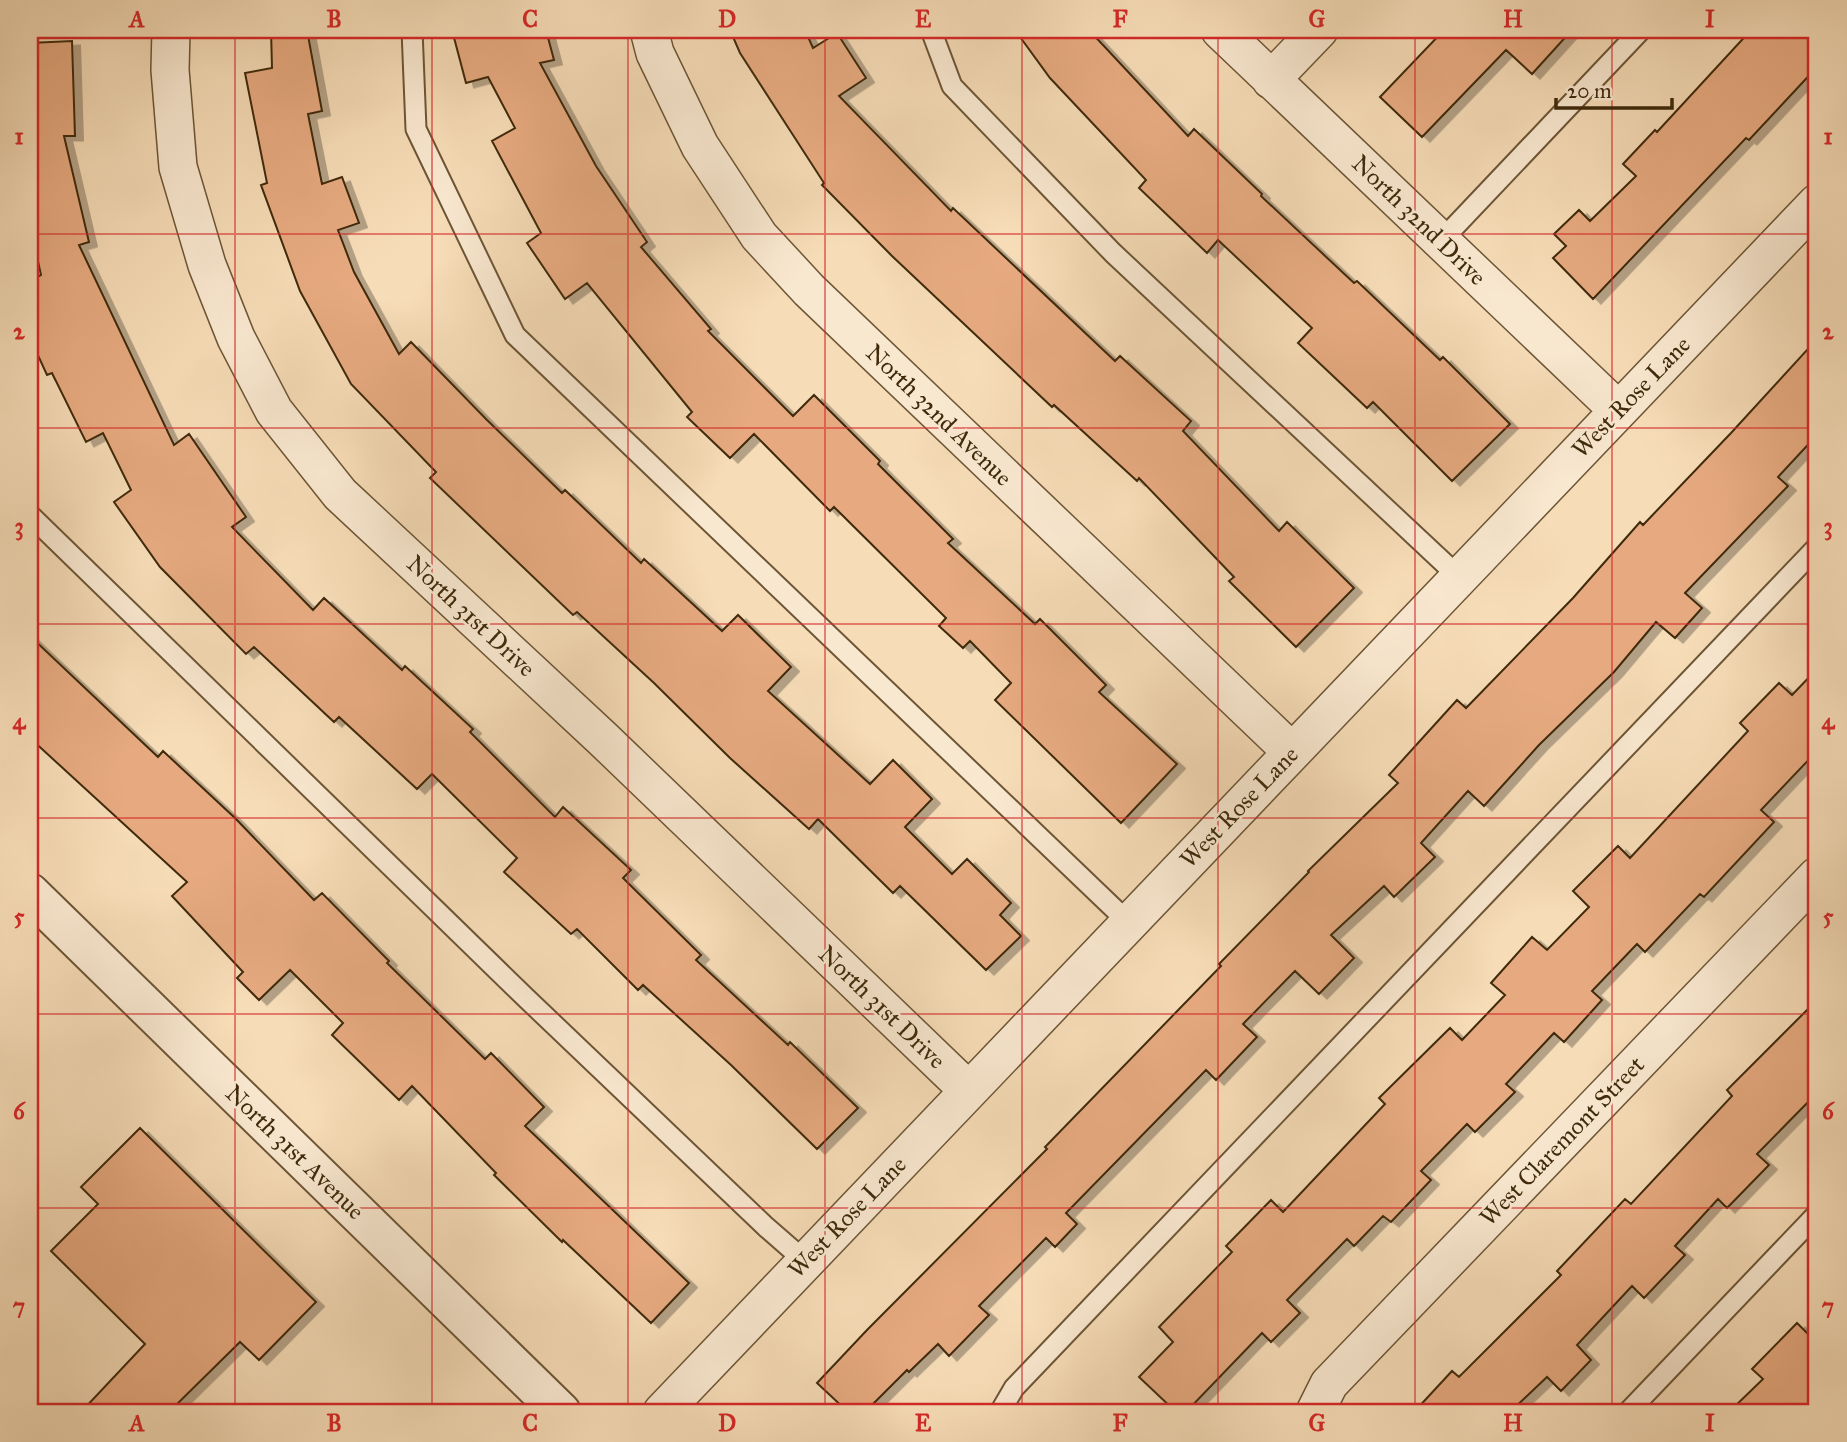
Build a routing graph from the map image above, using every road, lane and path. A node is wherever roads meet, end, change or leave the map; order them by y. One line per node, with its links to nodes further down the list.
1 (172, 30): 19 (street, North 31st Drive)
2 (412, 30): 18 (lane)
3 (649, 30): 15 (street, North 32nd Avenue)
4 (931, 30): 14 (lane)
5 (1220, 30): 8 (street, North 32nd Drive)
6 (1319, 30): 8 (street)
7 (1641, 30): 10 (lane)
8 (1271, 80): 10 (street, North 32nd Drive)
9 (1817, 203): 11 (street, West Rose Lane)
10 (1441, 241): 11 (street, North 32nd Drive)
11 (1618, 410): 14 (street, West Rose Lane)
12 (30, 515): 21 (lane)
13 (1817, 547): 24 (lane)
14 (1459, 577): 15 (street, West Rose Lane)
15 (1292, 752): 18 (street, West Rose Lane)
16 (1817, 876): 25 (street, West Claremont Street)
17 (30, 893): 22 (street, North 31st Avenue)
18 (1128, 922): 19 (street, West Rose Lane)
19 (968, 1090): 21 (street, West Rose Lane)
20 (1817, 1214): 26 (lane)
21 (805, 1261): 23 (street, West Rose Lane)
22 (561, 1412)
23 (662, 1412)
24 (1000, 1412)
25 (1315, 1412)
26 (1628, 1412)

